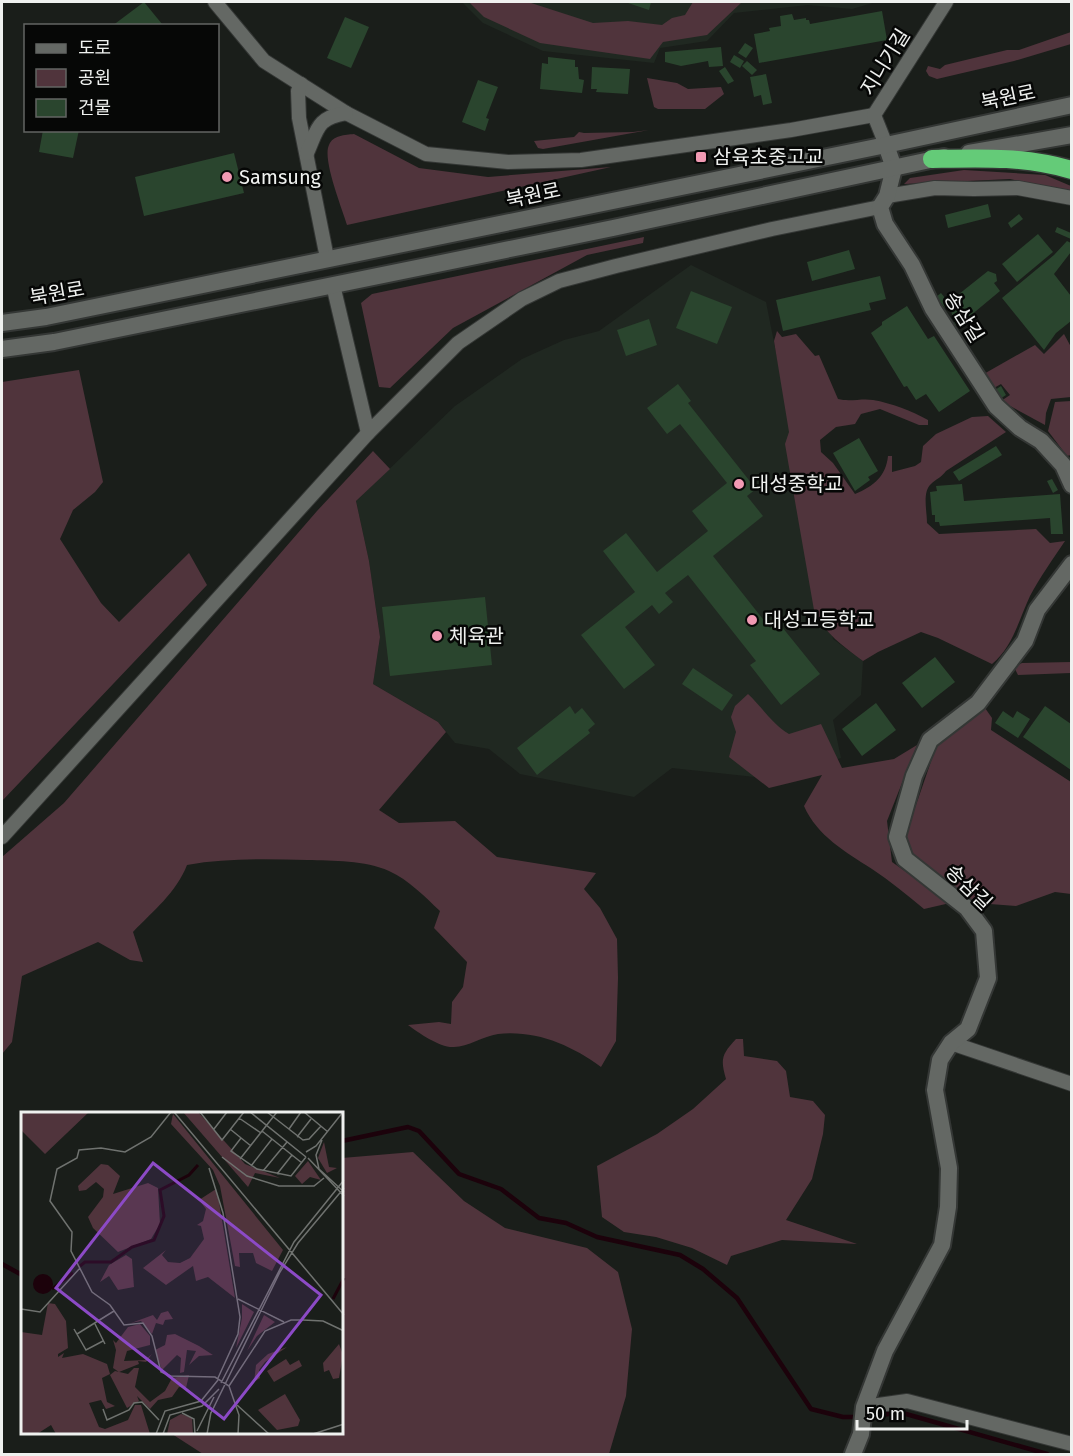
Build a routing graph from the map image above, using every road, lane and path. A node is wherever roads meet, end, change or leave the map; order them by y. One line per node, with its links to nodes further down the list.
1 (215, 2): 3 (street)
2 (946, 2): 6 (street, 지니기길)
3 (301, 84): 5 (street); 9 (street)
4 (1071, 105): 8 (street, 북원로)
5 (346, 113): 6 (street); 9 (street)
6 (874, 115): 8 (street, 지니기길)
7 (1071, 135): 10 (street)
8 (886, 145): 11 (street); 15 (street, 북원로)
9 (306, 153): 15 (street)
10 (932, 159): 11 (street); 12 (highway)
11 (894, 168): 14 (street); 16 (street)
12 (1071, 170)
13 (1071, 198): 14 (street)
14 (884, 201): 19 (street); 20 (street, 송삼길)
15 (327, 258): 16 (street); 17 (street, 북원로)
16 (333, 285): 18 (street); 19 (street)
17 (2, 322)
18 (2, 349)
19 (368, 434): 22 (street)
20 (1071, 485)
21 (1071, 564): 23 (street, 송삼길)
22 (2, 837)
23 (951, 1043): 24 (street); 25 (street, 송삼길)
24 (1071, 1083)
25 (864, 1408): 26 (street); 27 (street, 송삼길)
26 (1071, 1444)
27 (853, 1455)

